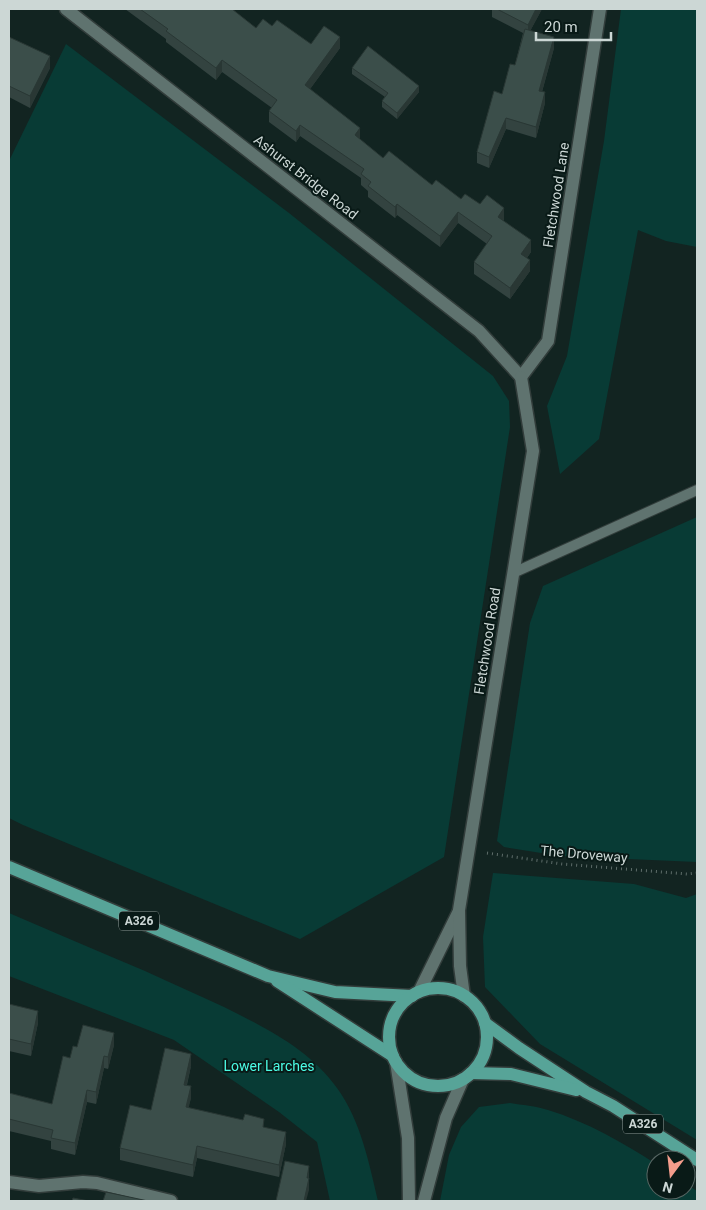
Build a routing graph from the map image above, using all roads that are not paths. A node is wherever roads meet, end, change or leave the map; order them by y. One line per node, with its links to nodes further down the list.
1 (66, 9): 3 (street, Ashurst Bridge Road)
2 (600, 9): 3 (street, Fletchwood Lane)
3 (521, 377): 5 (street, Fletchwood Road)
4 (697, 490): 5 (lane)
5 (514, 573): 7 (street, Fletchwood Road)
6 (9, 867): 8 (main road, A326)
7 (459, 910): 9 (street, Fletchwood Road); 10 (street, Fletchwood Road)
8 (268, 976): 9 (main road, A326); 12 (main road, A326)
9 (415, 994): 10 (main road); 12 (main road)
10 (464, 996): 11 (main road)
11 (486, 1023): 13 (main road); 14 (main road, A326)
12 (395, 1059): 13 (main road); 18 (street)
13 (467, 1076): 14 (main road, A326); 19 (street)
14 (586, 1092): 15 (main road, A326)
15 (697, 1160)
16 (9, 1182): 17 (street)
17 (171, 1201)
18 (408, 1201)
19 (424, 1201)

